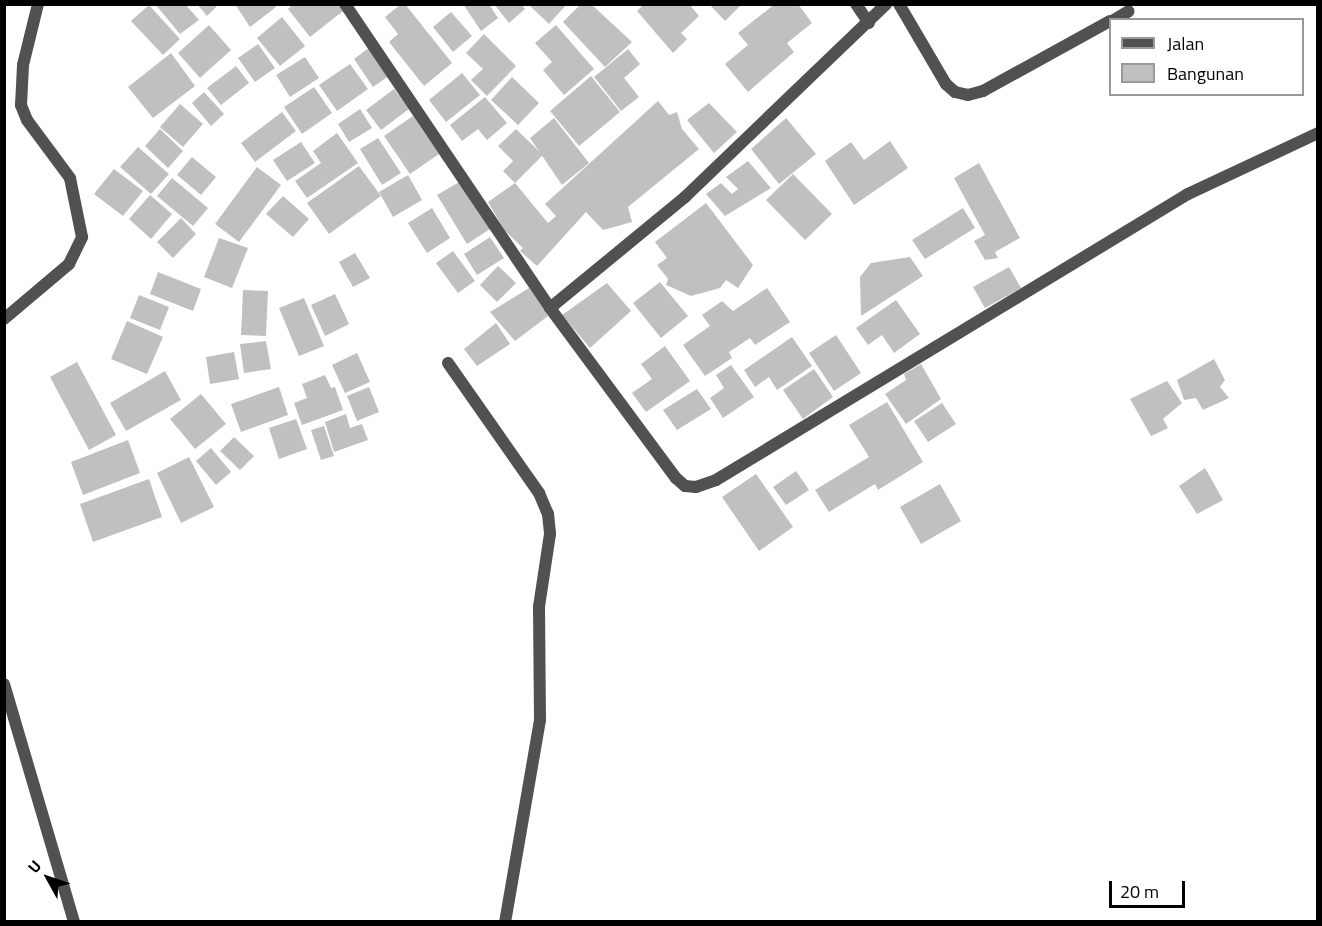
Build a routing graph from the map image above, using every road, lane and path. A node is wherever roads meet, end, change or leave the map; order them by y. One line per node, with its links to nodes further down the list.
1 (345, 4): 11 (street)
2 (856, 4): 9 (street)
3 (886, 4): 9 (street)
4 (899, 4): 8 (street)
5 (43, 5): 12 (street)
6 (1129, 11): 7 (street)
7 (1116, 18)
8 (1109, 22)
9 (869, 23): 11 (street)
10 (1317, 133): 11 (street)
11 (550, 308)
12 (4, 319)
13 (448, 363): 16 (street)
14 (4, 684): 15 (street)
15 (74, 921)
16 (505, 921)

